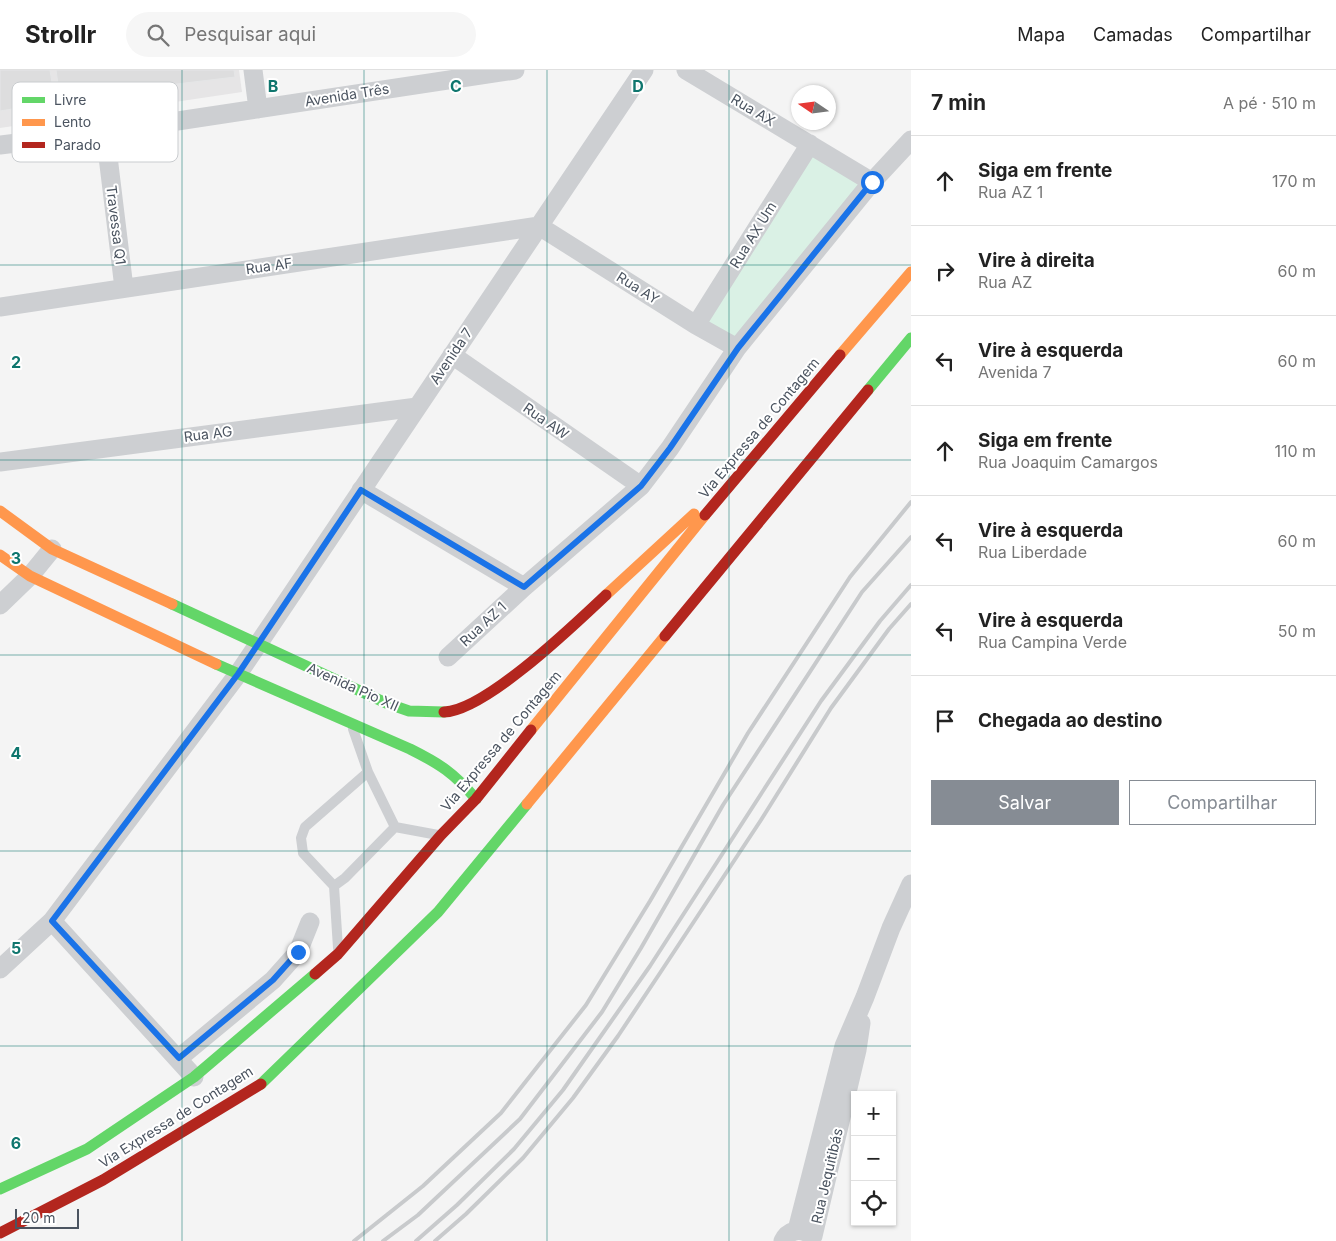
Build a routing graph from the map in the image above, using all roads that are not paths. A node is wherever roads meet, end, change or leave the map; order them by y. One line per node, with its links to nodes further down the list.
1 (253, 70): 6 (street)
2 (515, 70): 5 (street, Avenida Três)
3 (644, 70): 12 (street, Avenida 7)
4 (686, 70): 9 (street, Rua AX)
5 (413, 77): 6 (street, Avenida Três)
6 (258, 109): 7 (street, Avenida Três)
7 (178, 121)
8 (911, 140): 11 (street, Rua AZ 1)
9 (810, 144): 11 (street, Rua AX); 16 (street, Rua AX Um)
10 (109, 162): 14 (street, Travessa Q1)
11 (872, 182): 18 (street, Rua AZ 1)
12 (539, 226): 14 (street, Rua AF); 16 (street, Rua AY); 19 (street, Avenida 7)
13 (911, 272): 22 (main road, Via Expressa de Contagem)
14 (124, 288): 15 (street, Rua AF)
15 (0, 307)
16 (696, 325): 18 (street, Rua AY)
17 (911, 338): 48 (main road, Via Expressa de Contagem)
18 (738, 348): 23 (street, Rua AZ 1)
19 (452, 355): 20 (street, Avenida 7); 23 (street, Rua AW)
20 (417, 408): 21 (street, Rua AG); 24 (street, Avenida 7)
21 (0, 462)
22 (740, 472): 31 (main road, Avenida Pio XII); 36 (main road, Via Expressa de Contagem)
23 (641, 486): 29 (street, Rua AZ 1)
24 (361, 490): 29 (street); 31 (street, Avenida 7)
25 (0, 511): 26 (main road, Avenida Pio XII)
26 (52, 549): 28 (street); 31 (main road, Avenida Pio XII)
27 (0, 555): 28 (main road)
28 (30, 576): 30 (street); 33 (main road)
29 (524, 587): 32 (street, Rua AZ 1)
30 (0, 605)
31 (258, 643): 33 (street, Avenida 7)
32 (448, 657)
33 (238, 674): 34 (main road); 41 (street, Avenida 7)
34 (351, 723): 35 (lane); 36 (main road)
35 (368, 772): 37 (lane); 40 (lane)
36 (476, 799): 38 (main road, Via Expressa de Contagem)
37 (395, 827): 38 (lane); 40 (lane)
38 (441, 835): 43 (main road, Via Expressa de Contagem)
39 (911, 884): 49 (street, Rua Jequitibás)
40 (334, 886): 43 (lane)
41 (52, 921): 44 (street, Avenida 7); 45 (street)
42 (310, 922): 45 (street)
43 (338, 954): 46 (main road, Via Expressa de Contagem)
44 (0, 968)
45 (179, 1058): 46 (street)
46 (194, 1077): 47 (main road, Via Expressa de Contagem)
47 (0, 1189)
48 (0, 1233)
49 (802, 1237)

